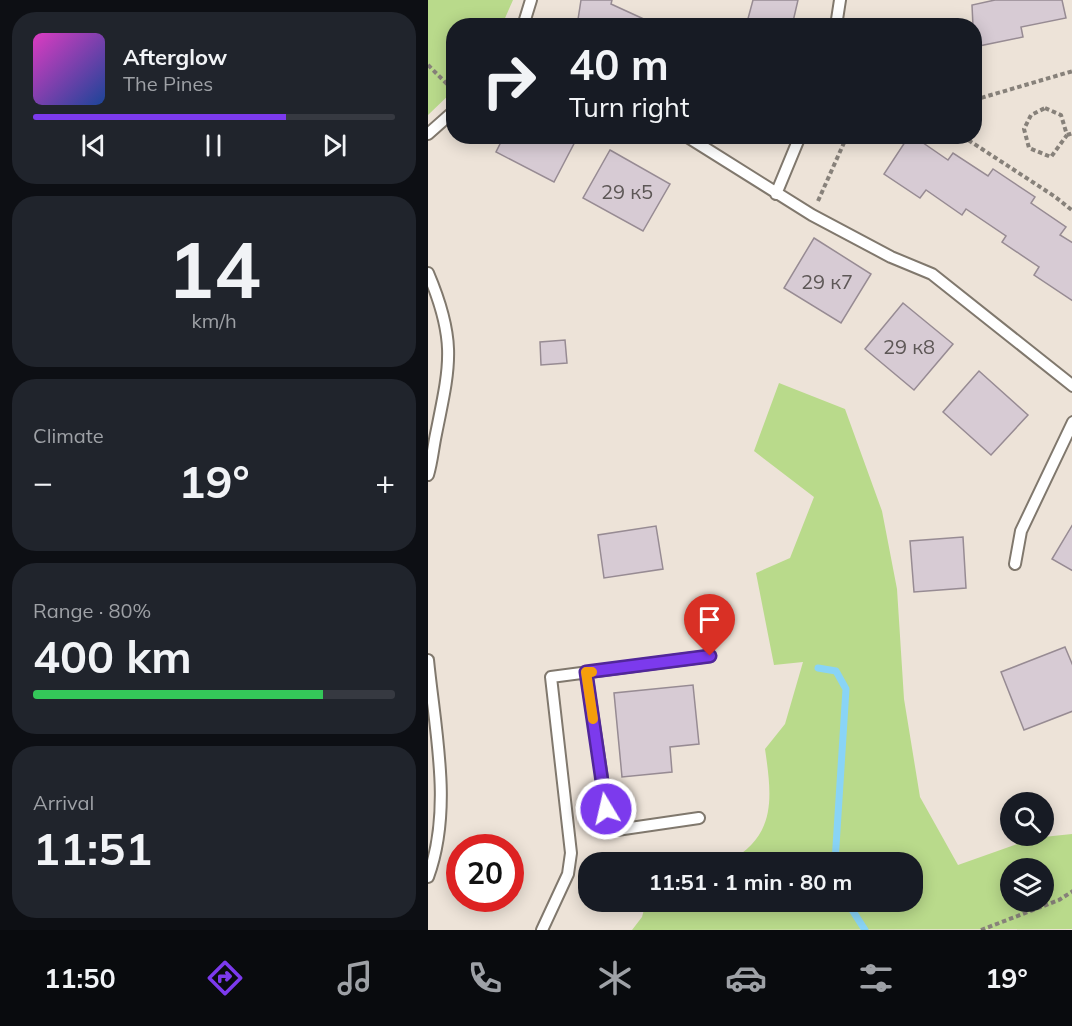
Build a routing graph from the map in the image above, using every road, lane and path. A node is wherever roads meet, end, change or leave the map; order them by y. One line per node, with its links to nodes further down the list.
1 (531, 0): 3 (lane)
2 (840, 0): 4 (lane)
3 (525, 18)
4 (837, 18)
5 (428, 65): 7 (path)
6 (1073, 71): 8 (path)
7 (446, 83)
8 (982, 98)
9 (446, 118): 11 (lane)
10 (1073, 133): 12 (path)
11 (428, 134)
12 (1067, 135): 12 (path)
13 (698, 144): 17 (lane)
14 (797, 144): 17 (lane)
15 (843, 144): 19 (path)
16 (974, 144): 18 (path)
17 (776, 194): 19 (lane)
18 (1073, 211)
19 (812, 215): 21 (lane)
20 (428, 273): 23 (lane)
21 (1073, 386)
22 (1073, 422): 24 (lane)
23 (428, 476)
24 (1015, 564)
25 (710, 656): 27 (lane)
26 (428, 660): 29 (lane)
27 (586, 672): 28 (lane); 31 (lane)
28 (699, 818)
29 (428, 877)
30 (1073, 891): 32 (path)
31 (542, 930)
32 (981, 930)

